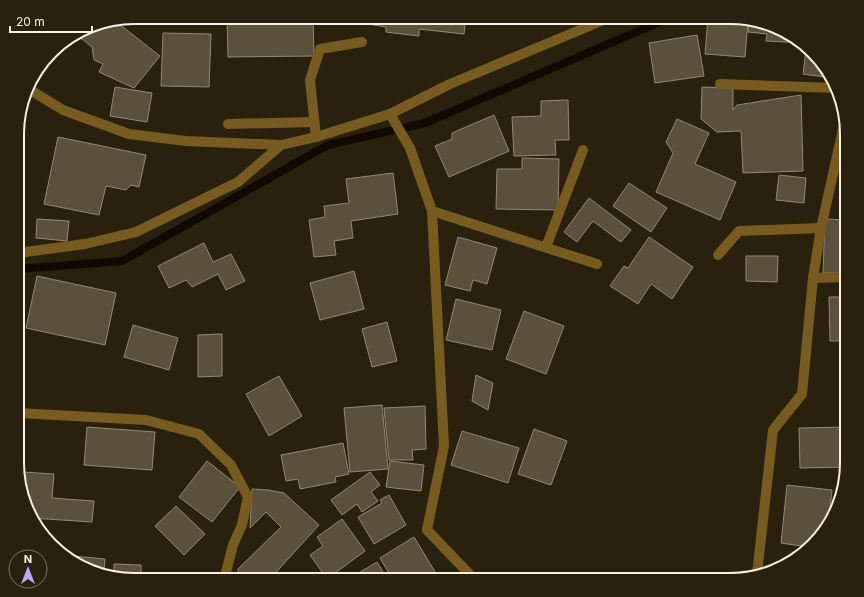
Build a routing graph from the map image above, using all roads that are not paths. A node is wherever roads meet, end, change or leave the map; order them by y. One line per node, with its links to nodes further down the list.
1 (594, 24): 6 (street)
2 (362, 42): 7 (street)
3 (720, 84): 4 (street)
4 (830, 88)
5 (32, 91): 11 (street)
6 (390, 114): 9 (street); 13 (street)
7 (314, 122): 8 (street); 9 (street)
8 (228, 124)
9 (316, 137): 11 (street)
10 (840, 142): 14 (street)
11 (280, 146): 16 (street)
12 (583, 150): 15 (street)
13 (432, 211): 15 (street); 24 (street)
14 (821, 228): 17 (street); 20 (street)
15 (546, 247): 18 (street)
16 (24, 252)
17 (718, 255)
18 (598, 264)
19 (840, 277): 20 (street)
20 (812, 278): 22 (street)
21 (24, 413): 23 (street)
22 (758, 569)
23 (226, 573)
24 (468, 573)

